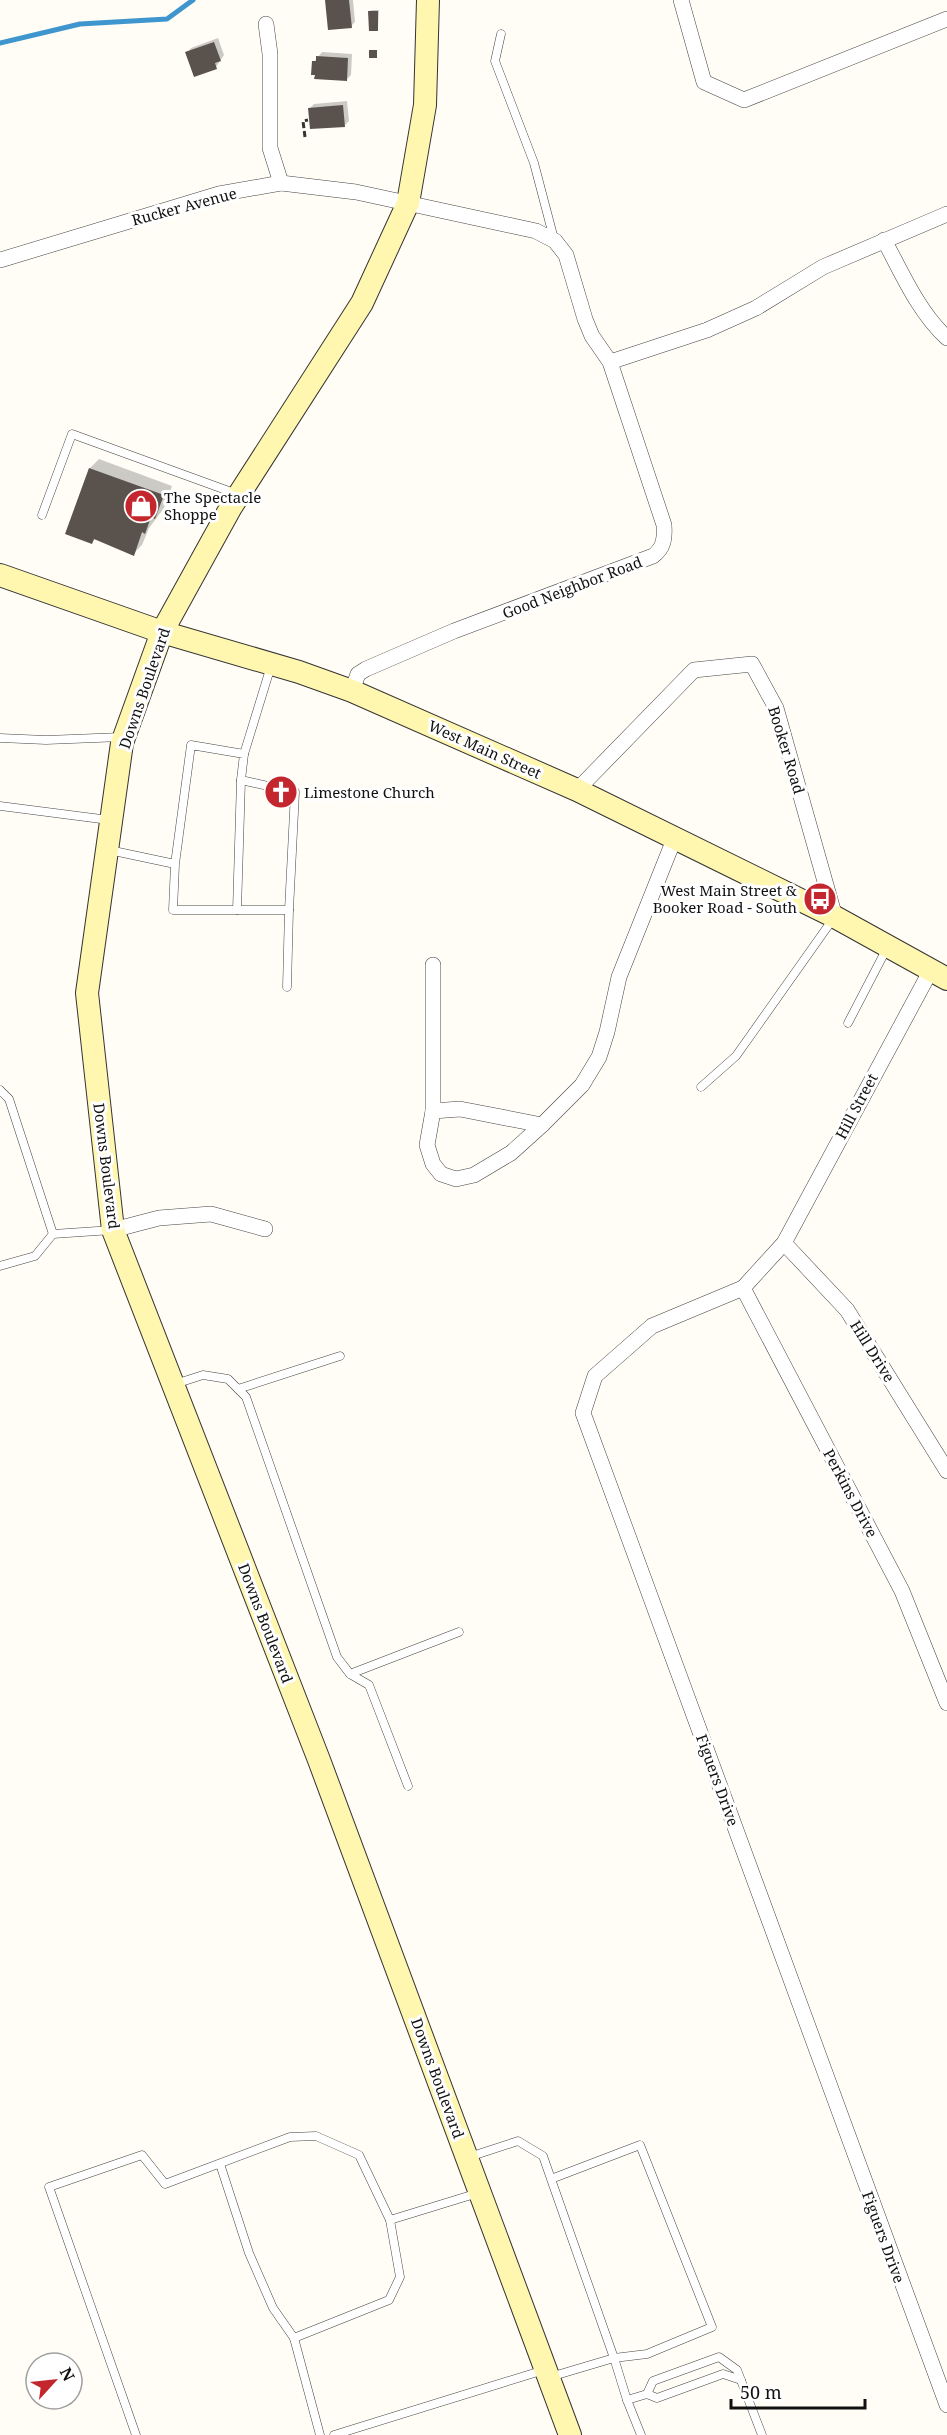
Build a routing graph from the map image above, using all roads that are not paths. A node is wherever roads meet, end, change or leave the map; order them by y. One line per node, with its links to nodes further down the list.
1 (428, 0): 7 (street, Downs Boulevard)
2 (681, 0): 3 (street)
3 (947, 19)
4 (266, 24): 6 (street)
5 (501, 34): 10 (lane, Good Neighbor Road)
6 (281, 183): 7 (street, Rucker Avenue); 11 (street, Rucker Avenue)
7 (408, 203): 10 (street); 14 (street, Downs Boulevard)
8 (947, 214): 9 (street)
9 (884, 240): 12 (street); 13 (street)
10 (555, 241): 13 (street, Good Neighbor Road)
11 (0, 260)
12 (947, 338)
13 (610, 362): 19 (street, Good Neighbor Road)
14 (239, 494): 15 (lane); 17 (street, Downs Boulevard)
15 (42, 515)
16 (0, 575): 17 (street, West Main Street)
17 (162, 632): 18 (street, West Main Street); 20 (street, Downs Boulevard)
18 (271, 664): 19 (street, West Main Street); 22 (lane)
19 (352, 691): 24 (street, West Main Street)
20 (124, 737): 21 (lane); 26 (street, Downs Boulevard)
21 (0, 738)
22 (244, 754): 23 (lane); 29 (lane)
23 (241, 780): 30 (lane); 31 (lane)
24 (577, 790): 27 (street, West Main Street); 32 (street, Booker Road)
25 (0, 806): 26 (lane)
26 (111, 820): 28 (street, Downs Boulevard)
27 (675, 837): 32 (street, West Main Street); 41 (street)
28 (107, 849): 29 (lane); 43 (street, Downs Boulevard)
29 (175, 864): 30 (lane)
30 (237, 910): 31 (lane)
31 (289, 910): 36 (lane)
32 (835, 917): 33 (street, West Main Street); 38 (lane)
33 (888, 946): 35 (street, West Main Street); 37 (lane)
34 (433, 965): 40 (street)
35 (939, 975): 45 (street, Hill Street)
36 (286, 987)
37 (848, 1023)
38 (701, 1088)
39 (0, 1090): 44 (lane)
40 (433, 1111): 41 (street); 41 (street)
41 (542, 1125)
42 (265, 1229): 43 (street)
43 (114, 1230): 44 (lane); 49 (street, Downs Boulevard)
44 (53, 1234): 46 (lane)
45 (784, 1243): 47 (street, Figuers Drive); 51 (street, Hill Drive)
46 (0, 1266)
47 (743, 1288): 54 (street, Perkins Drive); 67 (street, Figuers Drive)
48 (340, 1356): 50 (lane)
49 (174, 1384): 50 (lane); 56 (street, Downs Boulevard)
50 (238, 1389): 53 (lane)
51 (947, 1471)
52 (459, 1632): 53 (lane)
53 (350, 1674): 55 (lane)
54 (947, 1703)
55 (408, 1786)
56 (467, 2158): 58 (lane); 59 (street, Downs Boulevard)
57 (220, 2164): 60 (lane); 61 (lane); 68 (lane)
58 (551, 2179): 62 (lane); 62 (lane)
59 (480, 2193): 60 (lane); 63 (street, Downs Boulevard)
60 (390, 2220): 61 (lane)
61 (294, 2338): 69 (lane)
62 (614, 2358): 63 (lane); 66 (lane)
63 (547, 2374): 70 (lane); 71 (street, Downs Boulevard)
64 (741, 2380): 65 (lane); 65 (lane); 73 (lane)
65 (647, 2394): 66 (lane)
66 (627, 2400): 72 (lane)
67 (947, 2405)
68 (136, 2435)
69 (320, 2435)
70 (334, 2435)
71 (570, 2435)
72 (640, 2435)
73 (762, 2435)

